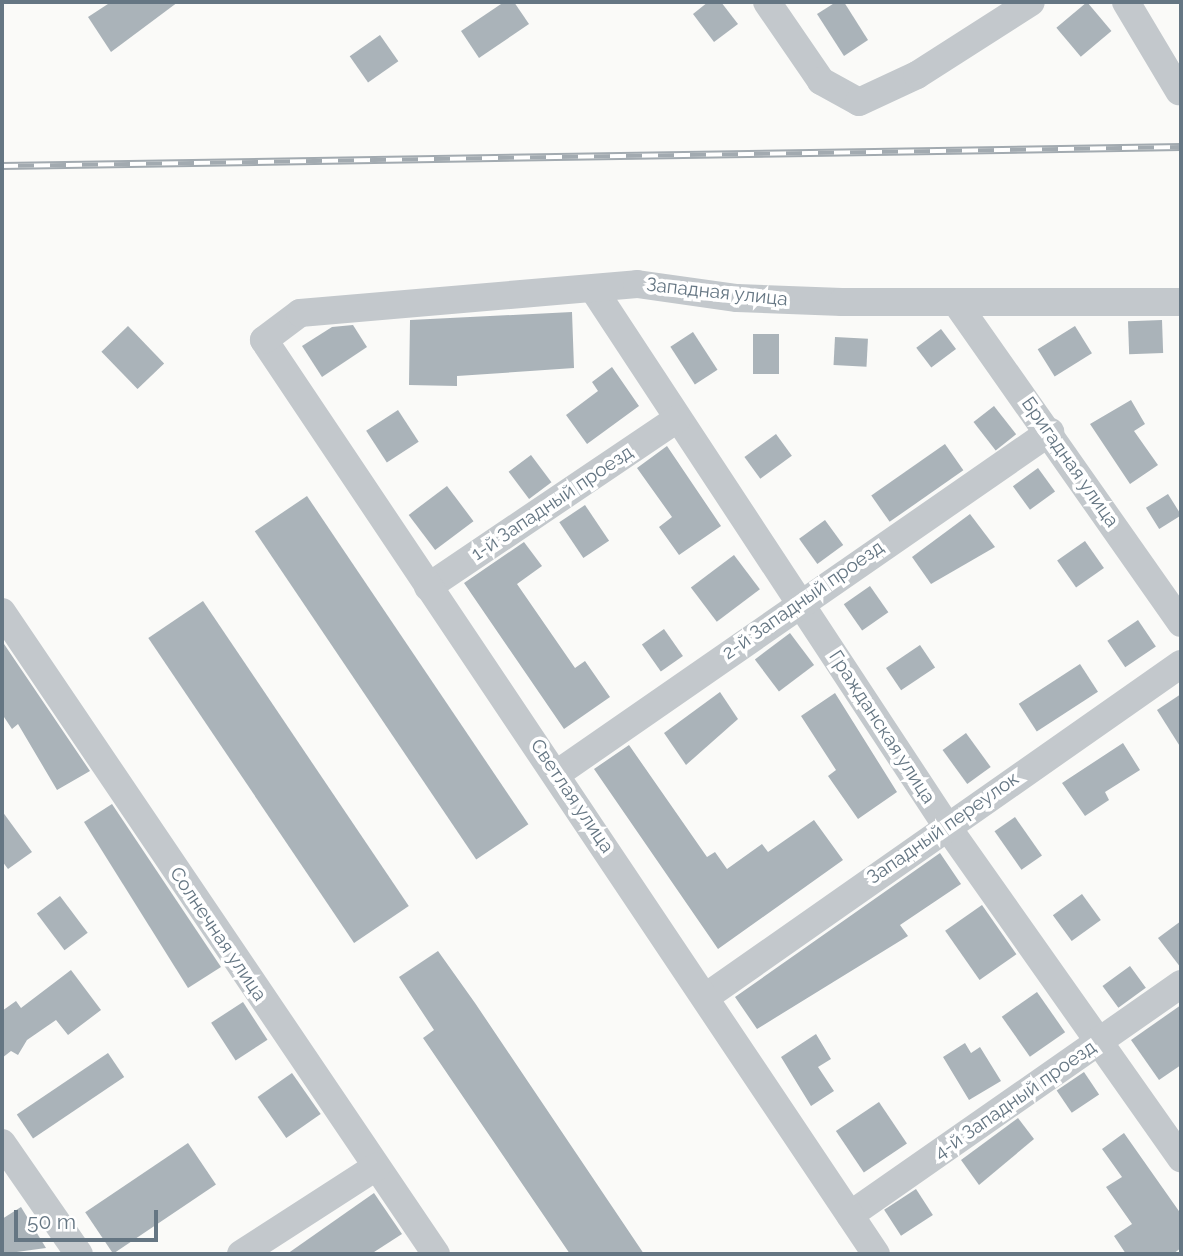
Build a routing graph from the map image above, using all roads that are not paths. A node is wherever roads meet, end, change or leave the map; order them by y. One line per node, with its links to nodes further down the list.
1 (767, 2): 2 (street)
2 (1031, 2)
3 (1126, 2): 4 (street)
4 (1179, 91)
5 (594, 290): 7 (street, Западная улица); 8 (street, Западная улица); 9 (street, Гражданская улица)
6 (1181, 302): 7 (street, Западная улица)
7 (957, 304): 10 (street, Бригадная улица)
8 (264, 340): 11 (street, Светлая улица)
9 (677, 419): 11 (street, 1-й Западный проезд); 12 (street, Гражданская улица)
10 (1051, 432): 12 (street, 2-й Западный проезд); 14 (street, Бригадная улица)
11 (428, 587): 16 (street, Светлая улица)
12 (800, 600): 16 (street, 2-й Западный проезд); 17 (street, Гражданская улица)
13 (2, 612): 23 (street, Солнечная улица)
14 (1181, 623)
15 (1181, 664): 17 (street, Западный переулок)
16 (558, 774): 19 (street, Светлая улица)
17 (946, 825): 19 (street, Западный переулок); 20 (street, Гражданская улица)
18 (1181, 984): 20 (street, 4-й Западный проезд)
19 (708, 996): 24 (street, Светлая улица)
20 (1101, 1040): 22 (street, Гражданская улица); 24 (street, 4-й Западный проезд)
21 (2, 1143): 25 (street)
22 (1181, 1158)
23 (376, 1167): 26 (street); 27 (street, Солнечная улица)
24 (849, 1215): 28 (street, Светлая улица)
25 (79, 1254)
26 (242, 1254)
27 (436, 1254)
28 (876, 1254)

